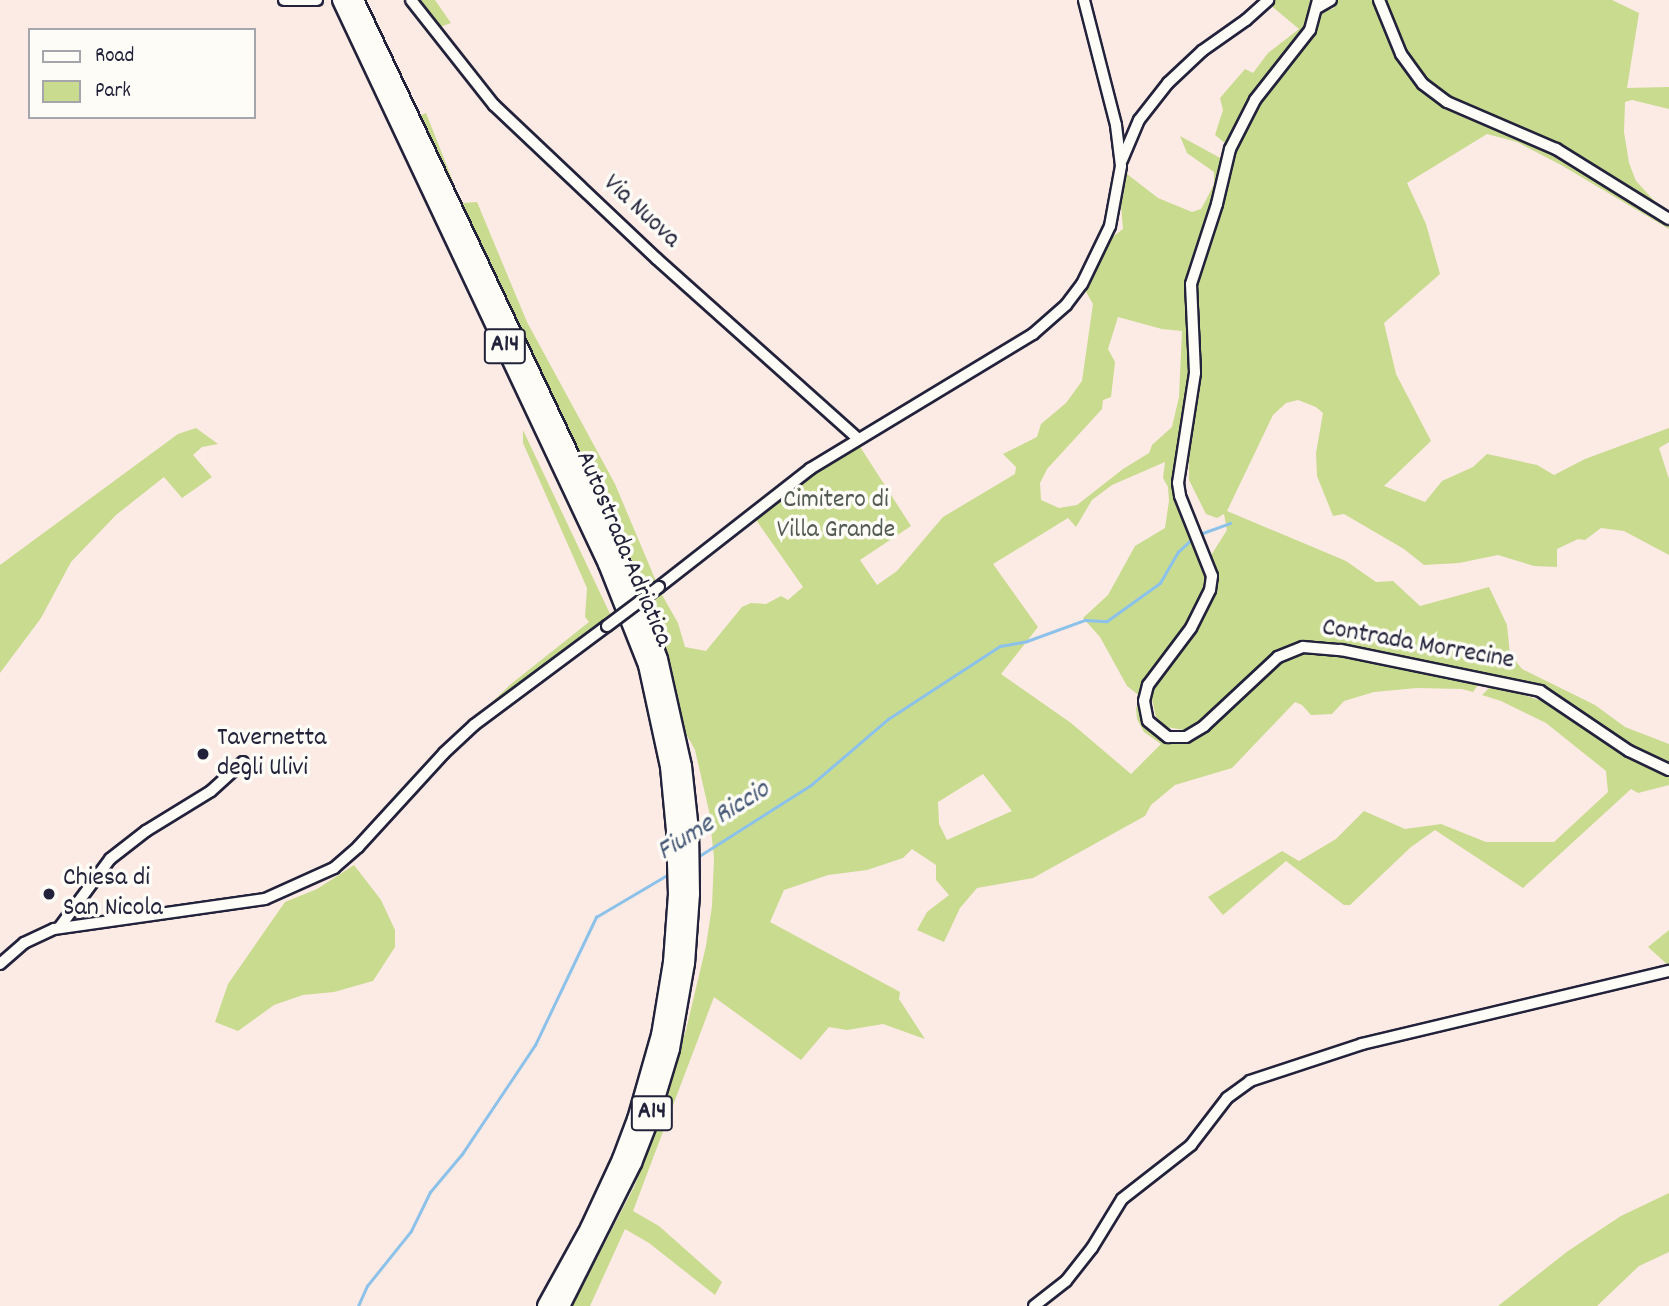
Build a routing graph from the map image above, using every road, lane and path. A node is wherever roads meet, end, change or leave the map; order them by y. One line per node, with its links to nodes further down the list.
1 (284, 0): 9 (street)
2 (341, 0): 14 (highway, Autostrada Adriatica / A14)
3 (355, 0): 14 (highway, Autostrada Adriatica / A14)
4 (411, 0): 13 (street, Via Nuova)
5 (1084, 0): 11 (street)
6 (1268, 0): 11 (street)
7 (1331, 0): 10 (street)
8 (1379, 0): 12 (street)
9 (314, 1)
10 (1317, 4): 16 (street, Contrada Morrecine)
11 (1121, 166): 13 (street)
12 (1669, 219)
13 (858, 439): 17 (street, bridge)
14 (661, 698): 20 (highway, Autostrada Adriatica / A14)
15 (243, 762): 17 (street)
16 (1669, 770)
17 (60, 928): 18 (street)
18 (0, 964)
19 (1669, 971): 23 (street)
20 (600, 1220): 21 (highway, Autostrada Adriatica / A14); 22 (highway, Autostrada Adriatica / A14)
21 (546, 1306)
22 (561, 1306)
23 (1034, 1306)

